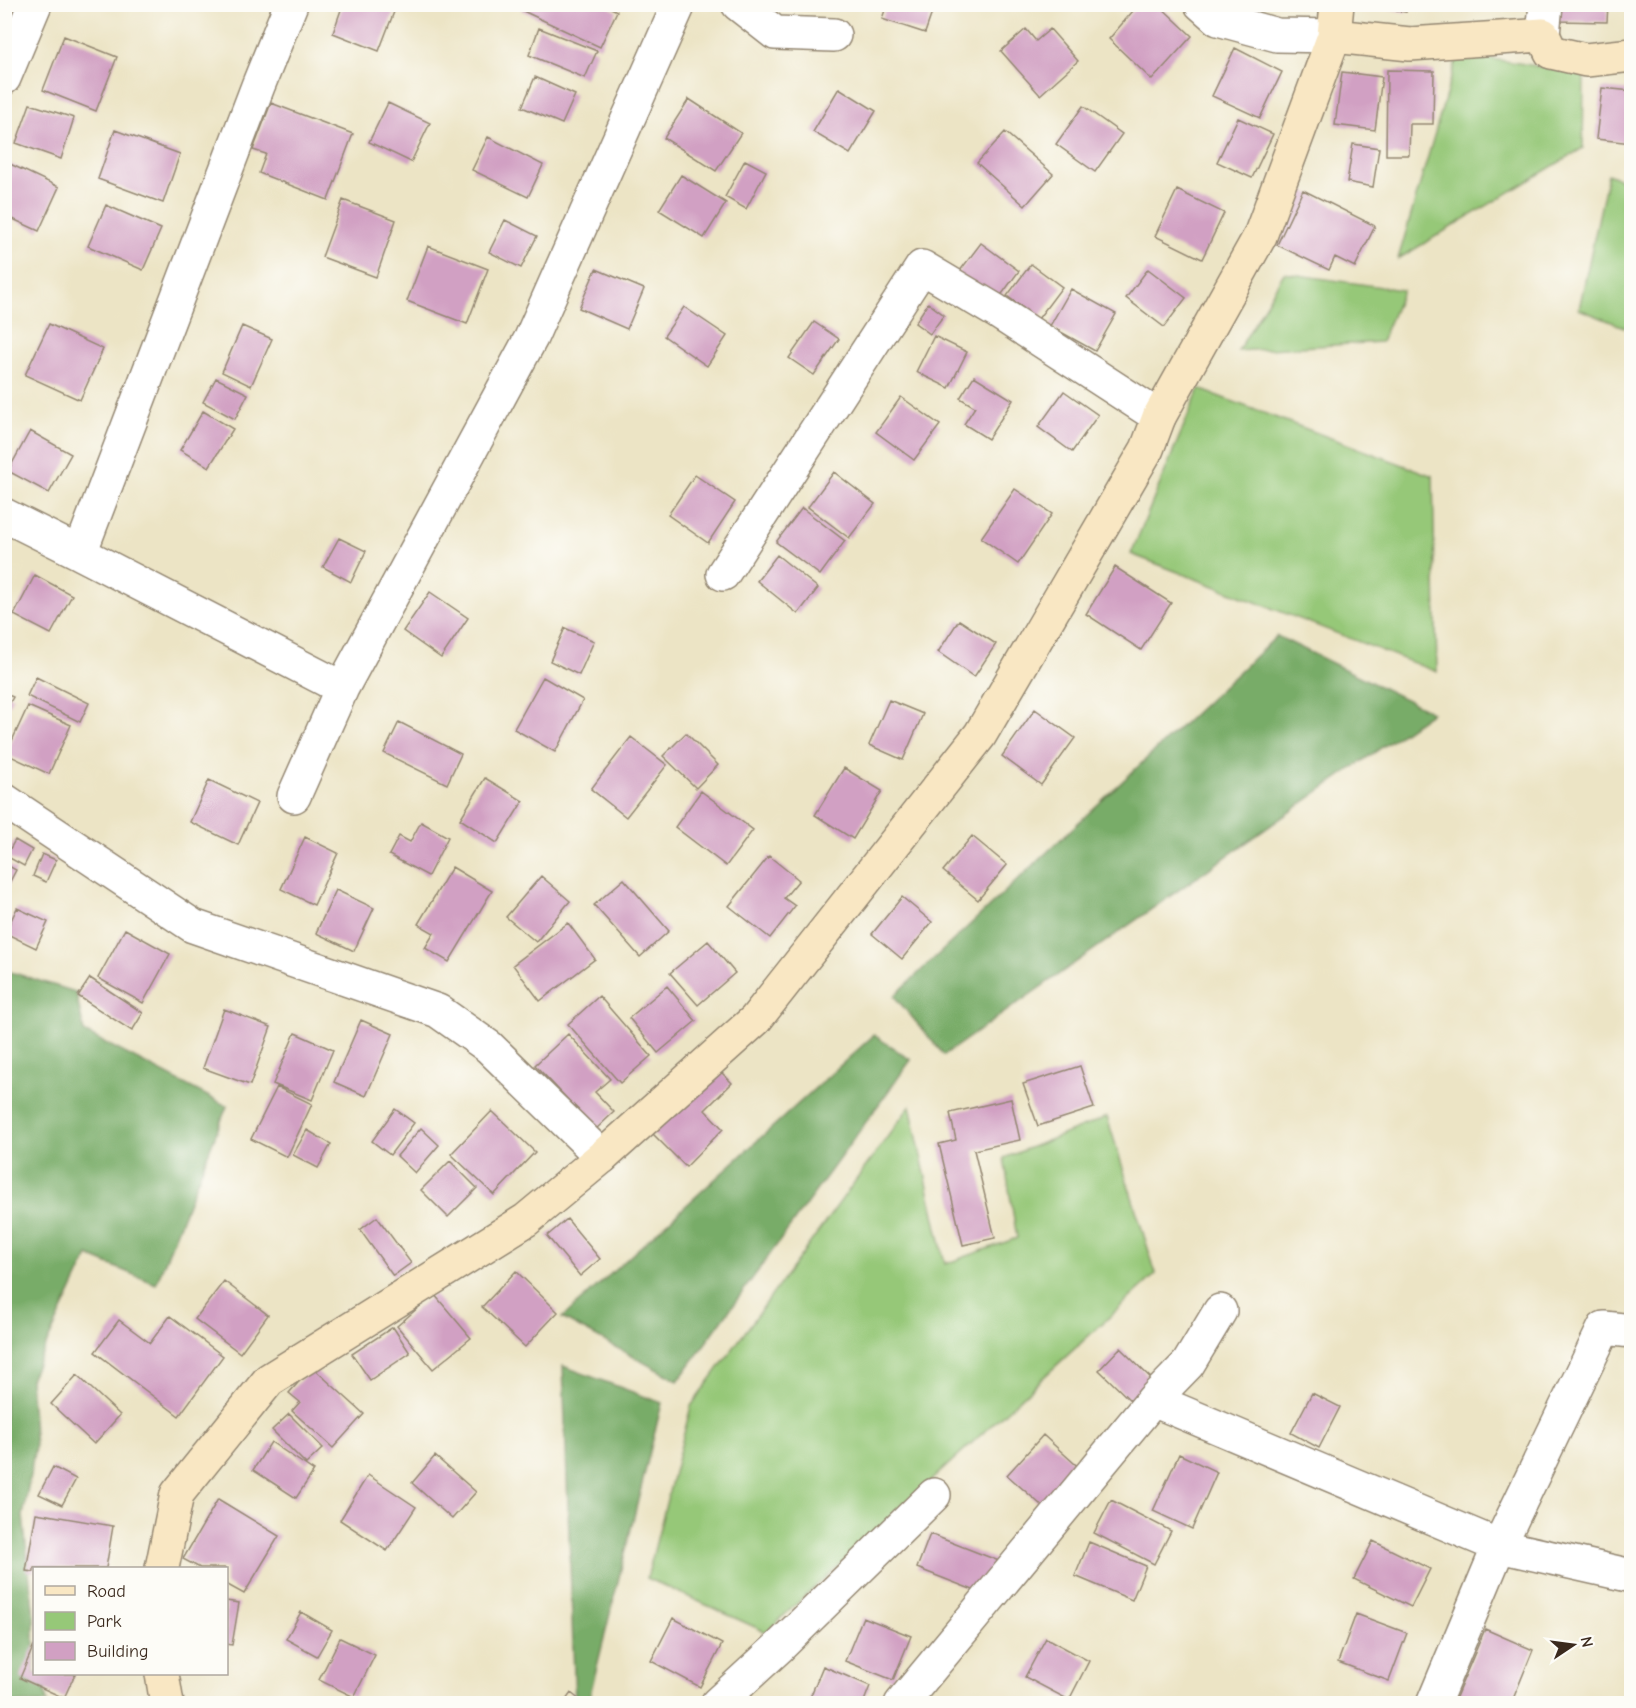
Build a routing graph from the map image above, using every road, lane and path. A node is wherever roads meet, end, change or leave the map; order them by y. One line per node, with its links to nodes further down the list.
1 (35, 4): 10 (street)
2 (291, 4): 13 (street)
3 (679, 4): 15 (street)
4 (738, 4): 8 (street)
5 (1201, 4): 6 (street)
6 (1335, 20): 7 (street); 11 (street)
7 (1544, 20): 9 (street)
8 (834, 35)
9 (1632, 55)
10 (4, 78)
11 (1159, 417): 14 (street); 18 (street)
12 (4, 515): 13 (street)
13 (80, 554): 15 (street)
14 (723, 574)
15 (342, 688): 16 (street)
16 (294, 796)
17 (4, 800): 18 (street)
18 (602, 1157): 24 (street)
19 (1220, 1311): 21 (street)
20 (1632, 1331): 23 (street)
21 (1153, 1400): 23 (street); 29 (street)
22 (934, 1495): 28 (street)
23 (1499, 1546): 25 (street); 30 (street)
24 (162, 1567)
25 (1632, 1576)
26 (162, 1675): 27 (street)
27 (167, 1704)
28 (717, 1704)
29 (901, 1704)
30 (1433, 1704)

